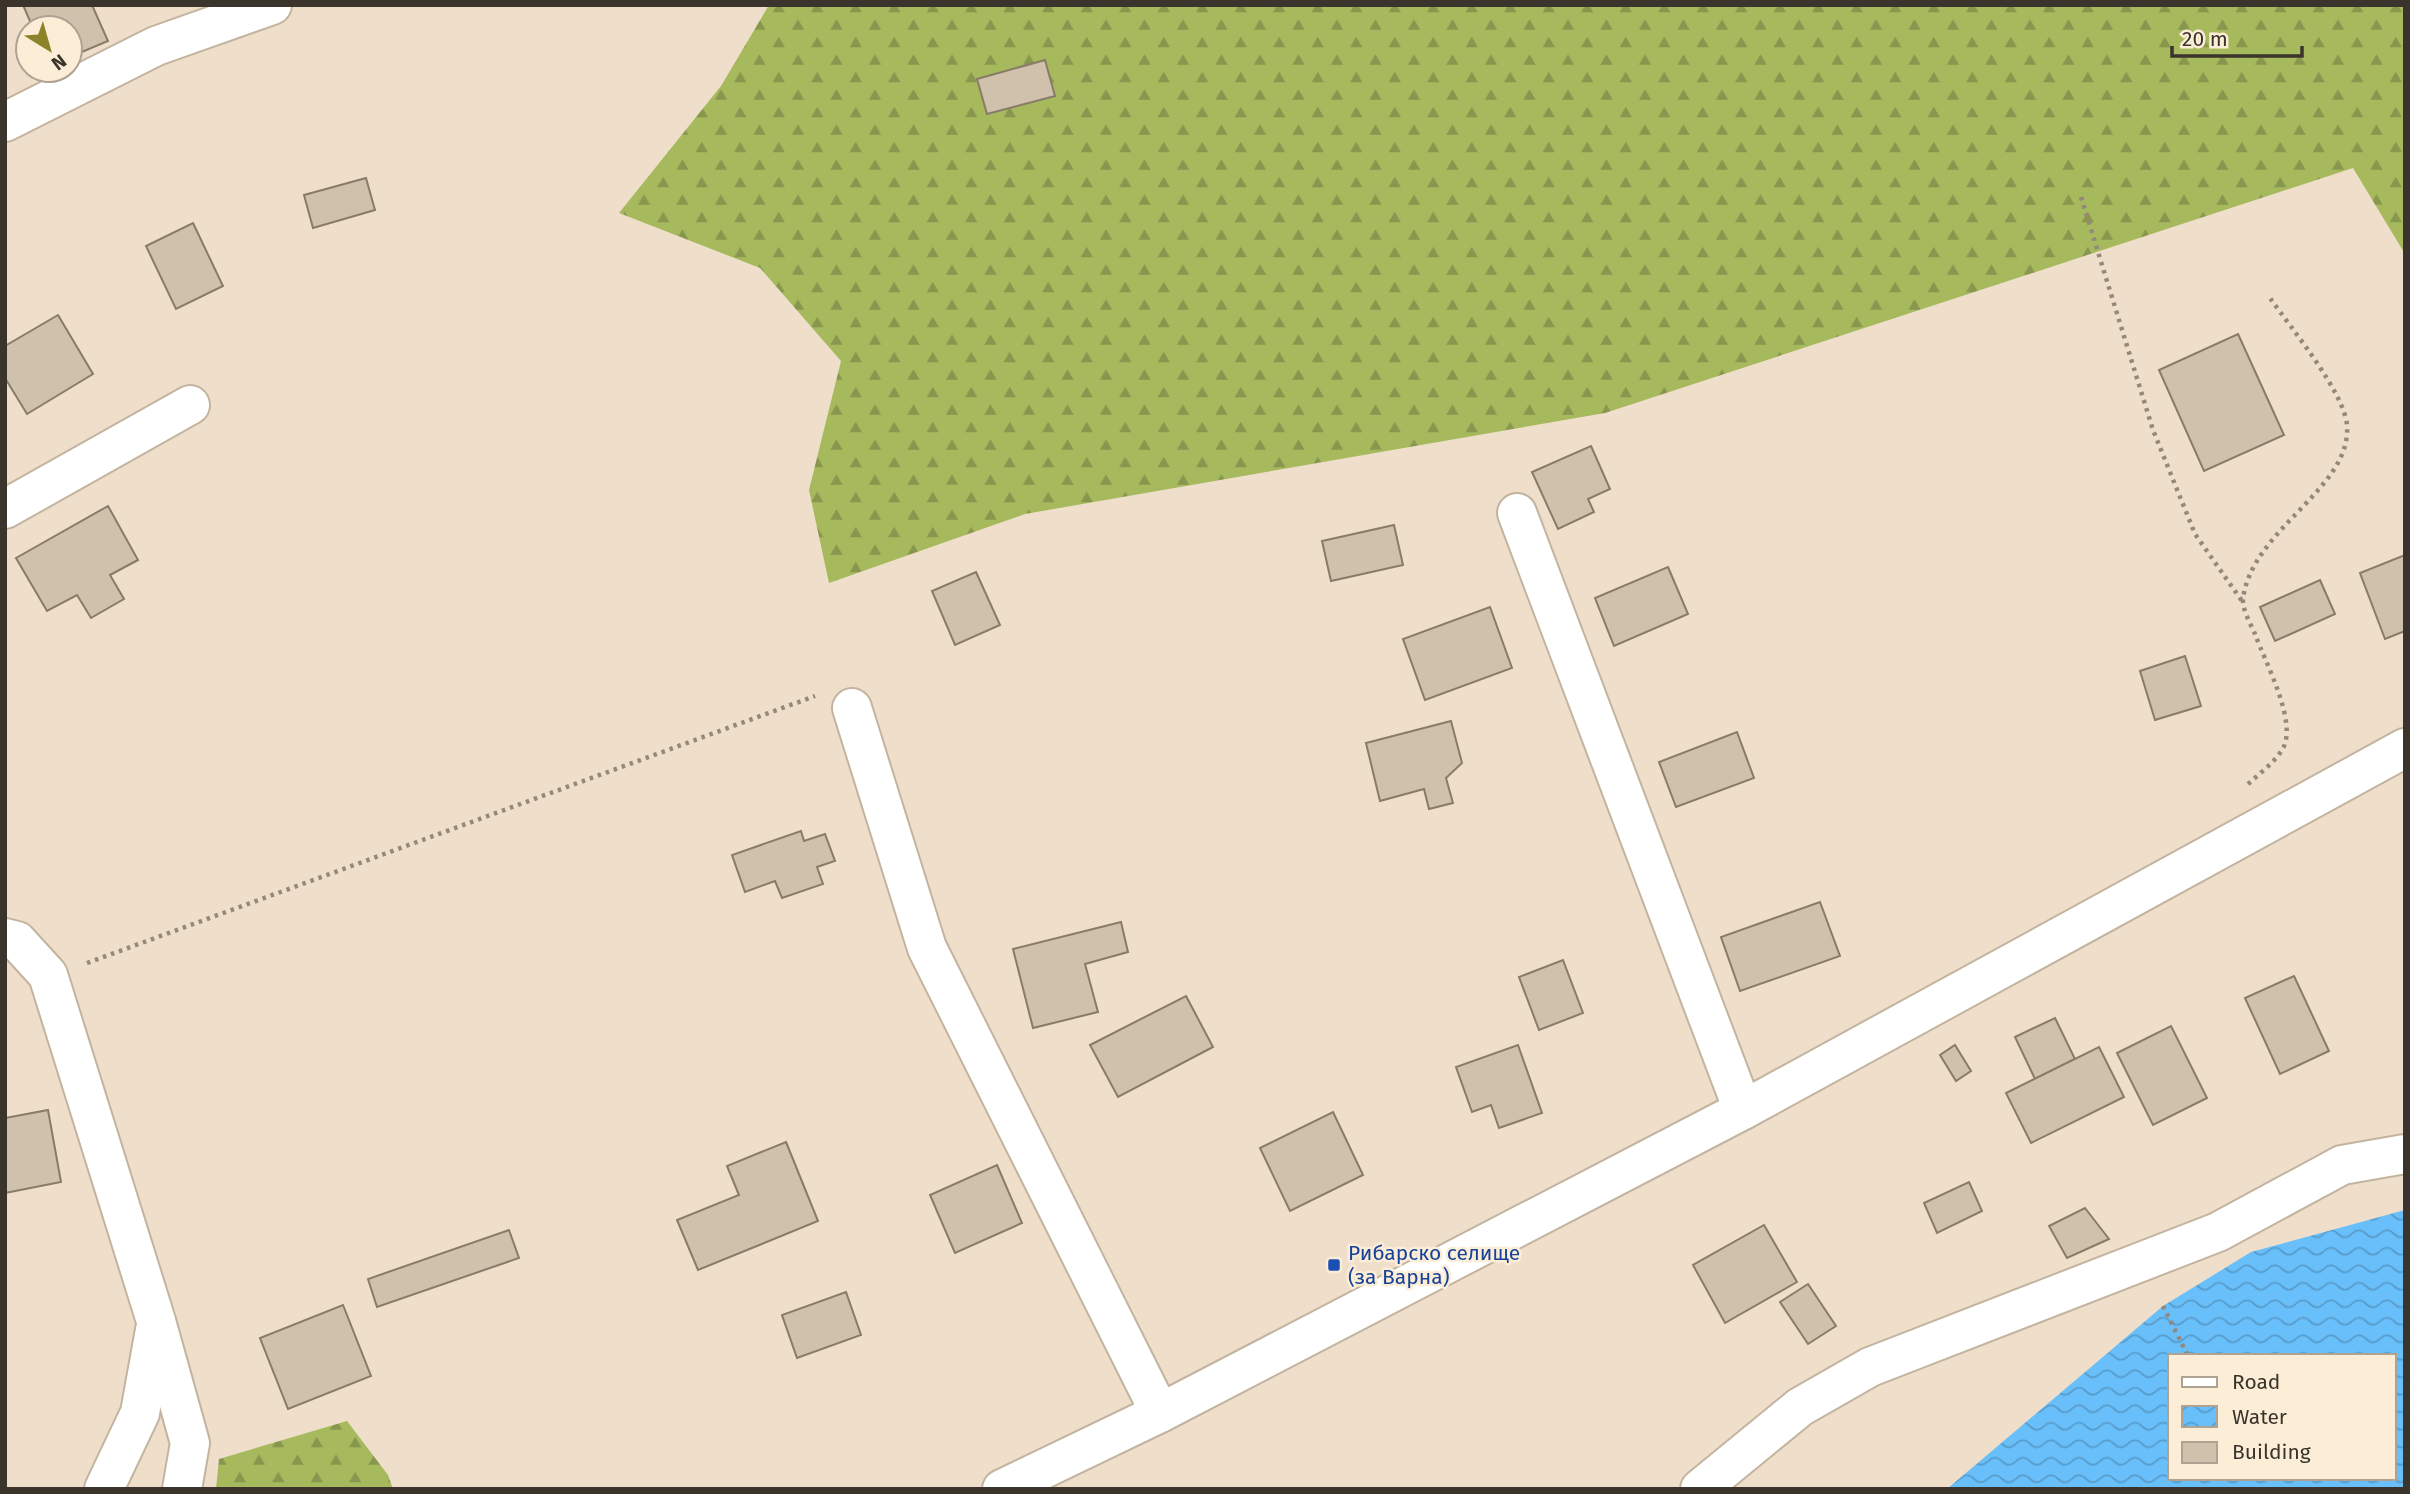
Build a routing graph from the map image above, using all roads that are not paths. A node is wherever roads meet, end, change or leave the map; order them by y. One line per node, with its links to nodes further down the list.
1 (272, 5): 2 (street)
2 (5, 122)
3 (190, 405): 4 (street)
4 (5, 509)
5 (1517, 513): 9 (street)
6 (852, 708): 12 (street)
7 (2405, 748): 9 (street)
8 (5, 938): 11 (street)
9 (1743, 1110): 12 (street)
10 (2405, 1154): 16 (street)
11 (156, 1321): 13 (street); 14 (street)
12 (1160, 1413): 15 (street)
13 (104, 1489)
14 (182, 1489)
15 (1002, 1489)
16 (1700, 1489)

